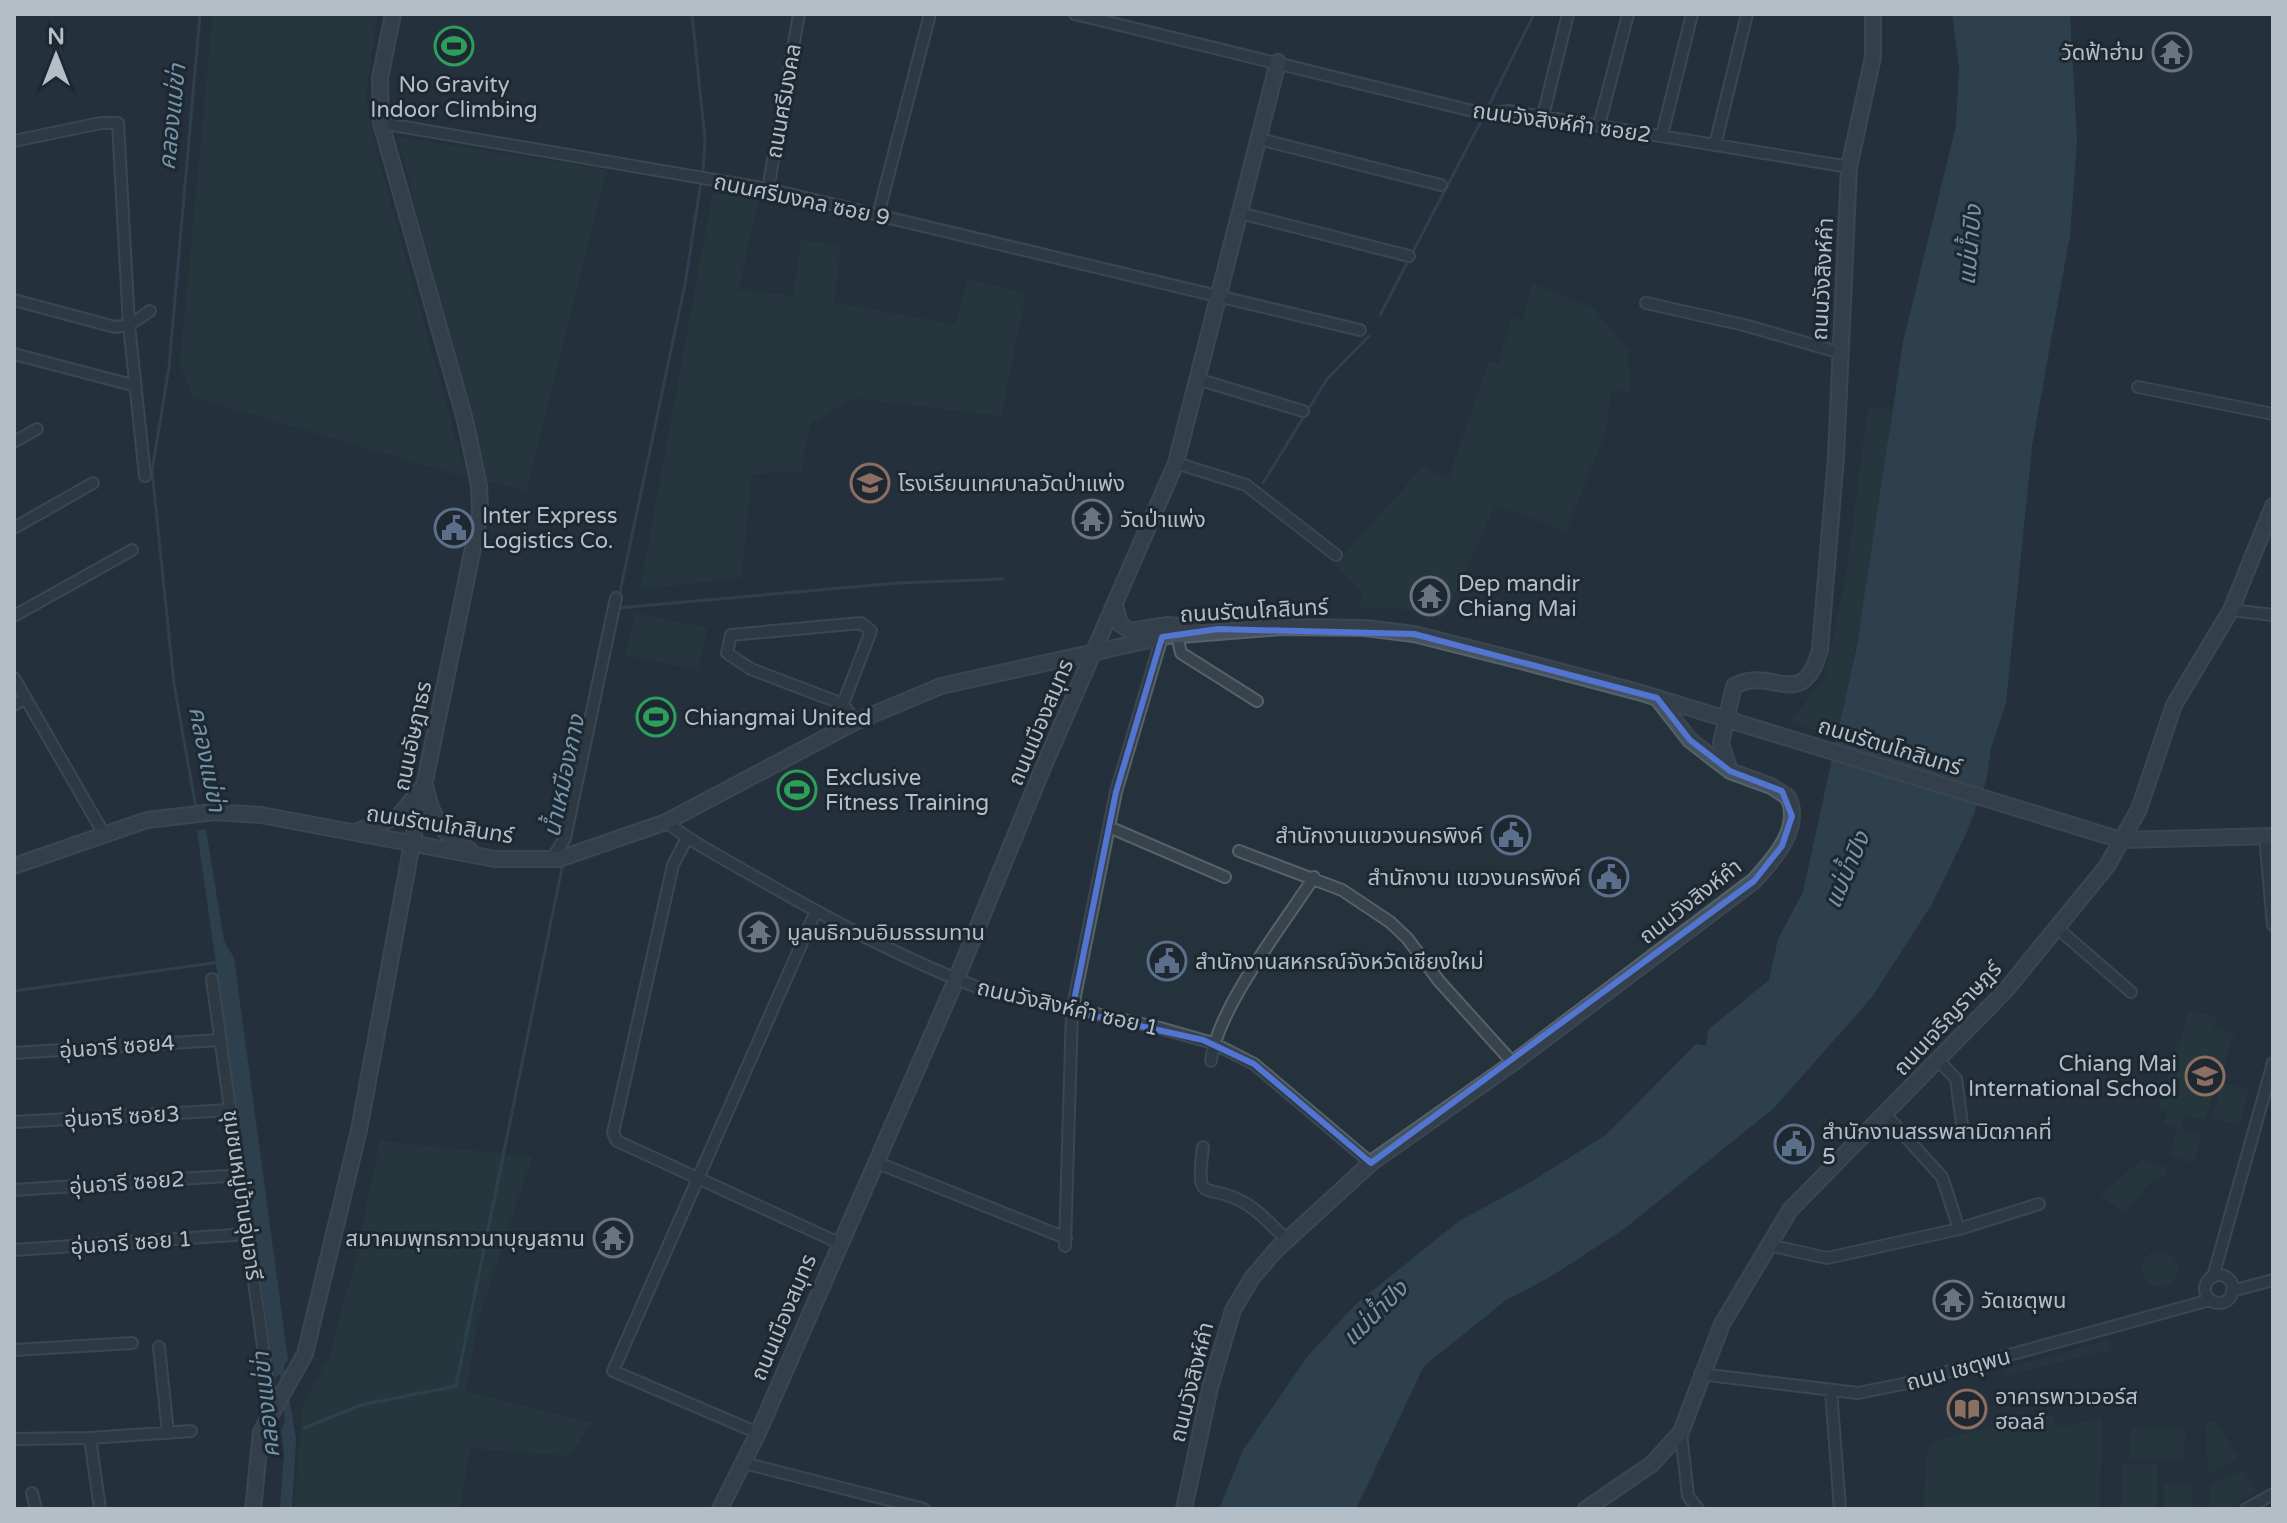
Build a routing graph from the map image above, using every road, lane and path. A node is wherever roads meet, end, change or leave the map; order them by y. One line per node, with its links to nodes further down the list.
1 (393, 14): 12 (street, ถนนอัษฎาธร)
2 (799, 14): 20 (street, ถนนศรีมงคล)
3 (930, 14): 22 (street)
4 (1075, 14): 10 (street, ถนนวังสิงห์คำ ซอย2)
5 (1568, 14): 11 (street)
6 (1628, 14): 13 (street)
7 (1692, 14): 14 (street)
8 (1747, 14): 17 (street)
9 (1873, 14): 18 (street, ถนนวังสิงห์คำ)
10 (1278, 62): 11 (street, ถนนวังสิงห์คำ ซอย2); 15 (street, ถนนเมืองสมุทร)
11 (1543, 116): 13 (street, ถนนวังสิงห์คำ ซอย2)
12 (381, 123): 20 (street, ถนนศรีมงคล ซอย 9); 63 (street, ถนนอัษฎาธร)
13 (1599, 125): 14 (street, ถนนวังสิงห์คำ ซอย2)
14 (1662, 135): 17 (street, ถนนวังสิงห์คำ ซอย2)
15 (1259, 139): 19 (street); 21 (street, ถนนเมืองสมุทร)
16 (14, 141): 28 (street)
17 (1715, 145): 18 (street, ถนนวังสิงห์คำ ซอย2)
18 (1849, 167): 30 (street, ถนนวังสิงห์คำ)
19 (1441, 185)
20 (768, 189): 22 (street, ถนนศรีมงคล ซอย 9)
21 (1240, 213): 23 (street); 24 (street, ถนนเมืองสมุทร)
22 (878, 215): 24 (street, ถนนศรีมงคล ซอย 9)
23 (1409, 256)
24 (1218, 297): 29 (street, ถนนศรีมงคล ซอย 9); 32 (street, ถนนเมืองสมุทร)
25 (14, 300): 28 (street)
26 (1646, 303): 30 (street)
27 (150, 311): 28 (street)
28 (129, 325): 33 (street)
29 (1360, 330)
30 (1841, 353): 60 (street, ถนนวังสิงห์คำ)
31 (14, 354): 33 (street)
32 (1197, 379): 35 (street); 39 (street, ถนนเมืองสมุทร)
33 (136, 386): 40 (street)
34 (2138, 387): 36 (street)
35 (1303, 411)
36 (2273, 414)
37 (37, 429): 38 (street)
38 (14, 442)
39 (1176, 463): 45 (street); 47 (street, ถนนเมืองสมุทร)
40 (145, 476)
41 (93, 483): 43 (street)
42 (2272, 513): 48 (street, ถนนเจริญราษฎร์)
43 (14, 528)
44 (132, 550): 50 (street)
45 (1336, 555)
46 (616, 598): 74 (street)
47 (1115, 605): 51 (street); 53 (street, ถนนเมืองสมุทร)
48 (2231, 610): 49 (street); 70 (street, ถนนเจริญราษฎร์)
49 (2273, 615)
50 (14, 616)
51 (1218, 629): 52 (street, ถนนรัตนโกสินทร์); 56 (street, ถนนรัตนโกสินทร์)
52 (1170, 636): 53 (street, ถนนรัตนโกสินทร์); 57 (street); 65 (street)
53 (1095, 651): 61 (street, ถนนรัตนโกสินทร์); 82 (street, ถนนเมืองสมุทร)
54 (14, 678): 55 (street)
55 (26, 698): 59 (street); 67 (street)
56 (1657, 698): 60 (street, ถนนรัตนโกสินทร์); 62 (street)
57 (1257, 701)
58 (843, 704): 58 (street); 61 (street)
59 (14, 705)
60 (1724, 720): 62 (street, ถนนวังสิงห์คำ); 70 (street, ถนนรัตนโกสินทร์)
61 (855, 722): 64 (street, ถนนรัตนโกสินทร์)
62 (1730, 771): 90 (street, ถนนวังสิงห์คำ)
63 (424, 783): 66 (street); 71 (street, ถนนอัษฎาธร); 73 (street)
64 (666, 822): 69 (street, ถนนวังสิงห์คำ ซอย 1); 74 (street, ถนนรัตนโกสินทร์)
65 (1109, 827): 76 (street); 84 (street)
66 (349, 832): 67 (street, ถนนรัตนโกสินทร์); 71 (street, ถนนรัตนโกสินทร์)
67 (104, 834): 75 (street)
68 (2269, 836): 70 (street, ถนนรัตนโกสินทร์); 79 (street)
69 (687, 838): 78 (street, ถนนวังสิงห์คำ ซอย 1); 100 (street)
70 (2121, 840): 80 (street, ถนนเจริญราษฎร์)
71 (412, 844): 73 (street, ถนนรัตนโกสินทร์); 118 (street, ถนนอัษฎาธร)
72 (1239, 851): 77 (street)
73 (488, 858): 74 (street, ถนนรัตนโกสินทร์)
74 (556, 859)
75 (14, 866)
76 (1225, 877)
77 (1314, 877): 86 (street); 90 (street)
78 (816, 911): 82 (street, ถนนวังสิงห์คำ ซอย 1); 100 (street)
79 (2273, 925)
80 (2056, 927): 83 (street); 89 (street, ถนนเจริญราษฎร์)
81 (212, 979): 85 (street, ชุมชนหมู่บ้านอุ่นอารี)
82 (956, 980): 84 (street, ถนนวังสิงห์คำ ซอย 1); 97 (street, ถนนเมืองสมุทร)
83 (2131, 992)
84 (1072, 1011): 86 (street, ถนนวังสิงห์คำ ซอย 1); 97 (street)
85 (219, 1040): 87 (street, อุ่นอารี ซอย4); 92 (street, ชุมชนหมู่บ้านอุ่นอารี)
86 (1213, 1043): 88 (street); 98 (street, ถนนวังสิงห์คำ ซอย 1)
87 (14, 1053)
88 (1211, 1061)
89 (1939, 1061): 93 (street, ถนนเจริญราษฎร์); 95 (street)
90 (1513, 1063): 98 (street, ถนนวังสิงห์คำ)
91 (2273, 1063): 109 (street)
92 (231, 1110): 94 (street, อุ่นอารี ซอย3); 99 (street, ชุมชนหมู่บ้านอุ่นอารี)
93 (1885, 1114): 103 (street); 107 (street, ถนนเจริญราษฎร์)
94 (14, 1122)
95 (1962, 1124)
96 (1203, 1147): 105 (street)
97 (875, 1162): 106 (street, ถนนเมืองสมุทร)
98 (1371, 1163): 105 (street, ถนนวังสิงห์คำ)
99 (240, 1175): 101 (street, อุ่นอารี ซอย2); 104 (street, ชุมชนหมู่บ้านอุ่นอารี)
100 (698, 1178): 106 (street); 122 (street)
101 (14, 1190)
102 (2039, 1204): 103 (street)
103 (1959, 1229): 107 (street)
104 (248, 1234): 108 (street, อุ่นอารี ซอย 1); 118 (street, ชุมชนหมู่บ้านอุ่นอารี)
105 (1287, 1240): 133 (street, ถนนวังสิงห์คำ)
106 (839, 1243): 122 (street, ถนนเมืองสมุทร)
107 (1768, 1245): 116 (street, ถนนเจริญราษฎร์)
108 (14, 1250)
109 (2213, 1277): 111 (street); 112 (street)
110 (2273, 1280): 111 (street)
111 (2232, 1291): 112 (street)
112 (2210, 1300): 117 (street, ถนน เชตุพน)
113 (132, 1343): 115 (street)
114 (159, 1347): 121 (street)
115 (14, 1350)
116 (1700, 1374): 117 (street, ถนน เชตุพน); 120 (street, ถนนเจริญราษฎร์)
117 (1831, 1390): 136 (street)
118 (276, 1405): 130 (street, ถนนอัษฎาธร)
119 (191, 1431): 121 (street)
120 (1681, 1432): 134 (street, ถนนเจริญราษฎร์); 135 (street)
121 (168, 1433): 123 (street)
122 (758, 1433): 125 (street, ถนนเมืองสมุทร)
123 (90, 1438): 124 (street); 129 (street)
124 (14, 1439)
125 (744, 1463): 131 (street, ถนนเมืองสมุทร); 132 (street)
126 (32, 1493): 128 (street)
127 (2273, 1494): 137 (street)
128 (36, 1509)
129 (100, 1509)
130 (253, 1509)
131 (720, 1509)
132 (924, 1509)
133 (1184, 1509)
134 (1586, 1509)
135 (1698, 1509)
136 (1840, 1509)
137 (2246, 1509)

